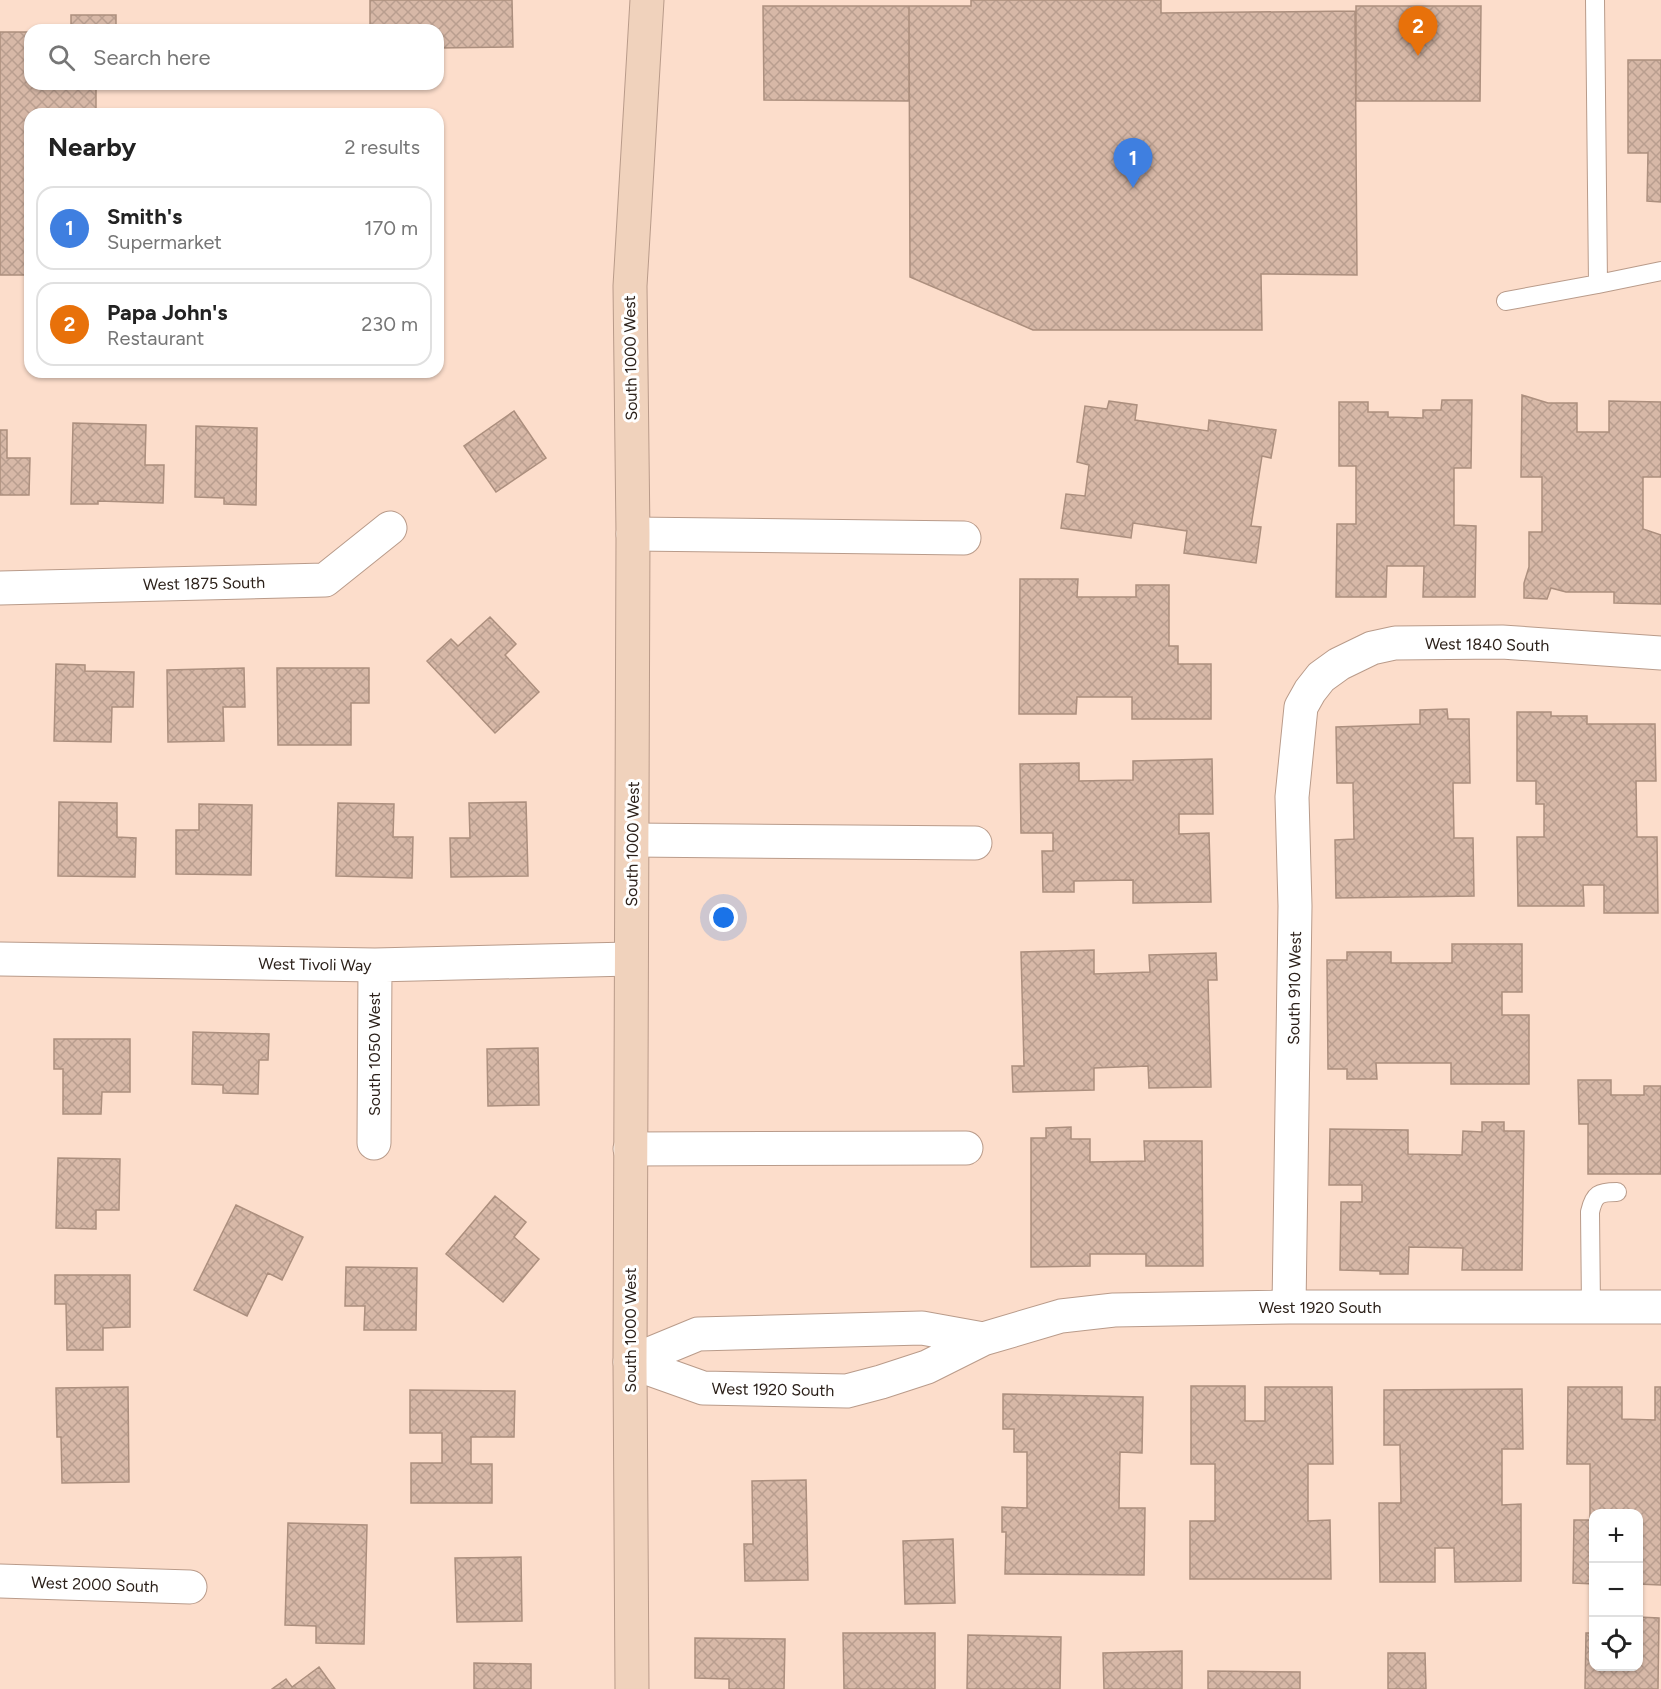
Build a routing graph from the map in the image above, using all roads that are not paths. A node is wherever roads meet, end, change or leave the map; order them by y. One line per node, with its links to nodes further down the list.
1 (647, 0): 7 (main road, South 1000 West)
2 (1595, 0): 4 (lane)
3 (1661, 271): 4 (lane)
4 (1598, 284): 5 (lane)
5 (1506, 301)
6 (390, 528): 9 (street, West 1875 South)
7 (633, 534): 8 (street); 12 (main road, South 1000 West)
8 (964, 538)
9 (0, 588)
10 (1661, 653): 11 (street, West 1840 South)
11 (1322, 677): 21 (street, South 910 West)
12 (633, 840): 13 (street); 15 (main road, South 1000 West)
13 (975, 843)
14 (0, 959): 16 (street, West Tivoli Way)
15 (630, 959): 16 (street, West Tivoli Way); 19 (main road, South 1000 West)
16 (375, 966): 17 (street, South 1050 West)
17 (374, 1143)
18 (966, 1148): 19 (street)
19 (630, 1149): 25 (main road, South 1000 West)
20 (1617, 1192): 22 (lane)
21 (1289, 1307): 22 (street, West 1920 South); 24 (street, West 1920 South)
22 (1591, 1308): 23 (street, West 1920 South)
23 (1661, 1308)
24 (983, 1339): 25 (street, West 1920 South); 25 (street, West 1920 South)
25 (630, 1362): 28 (main road, South 1000 West)
26 (0, 1581): 27 (street, West 2000 South)
27 (190, 1587)
28 (632, 1689)

